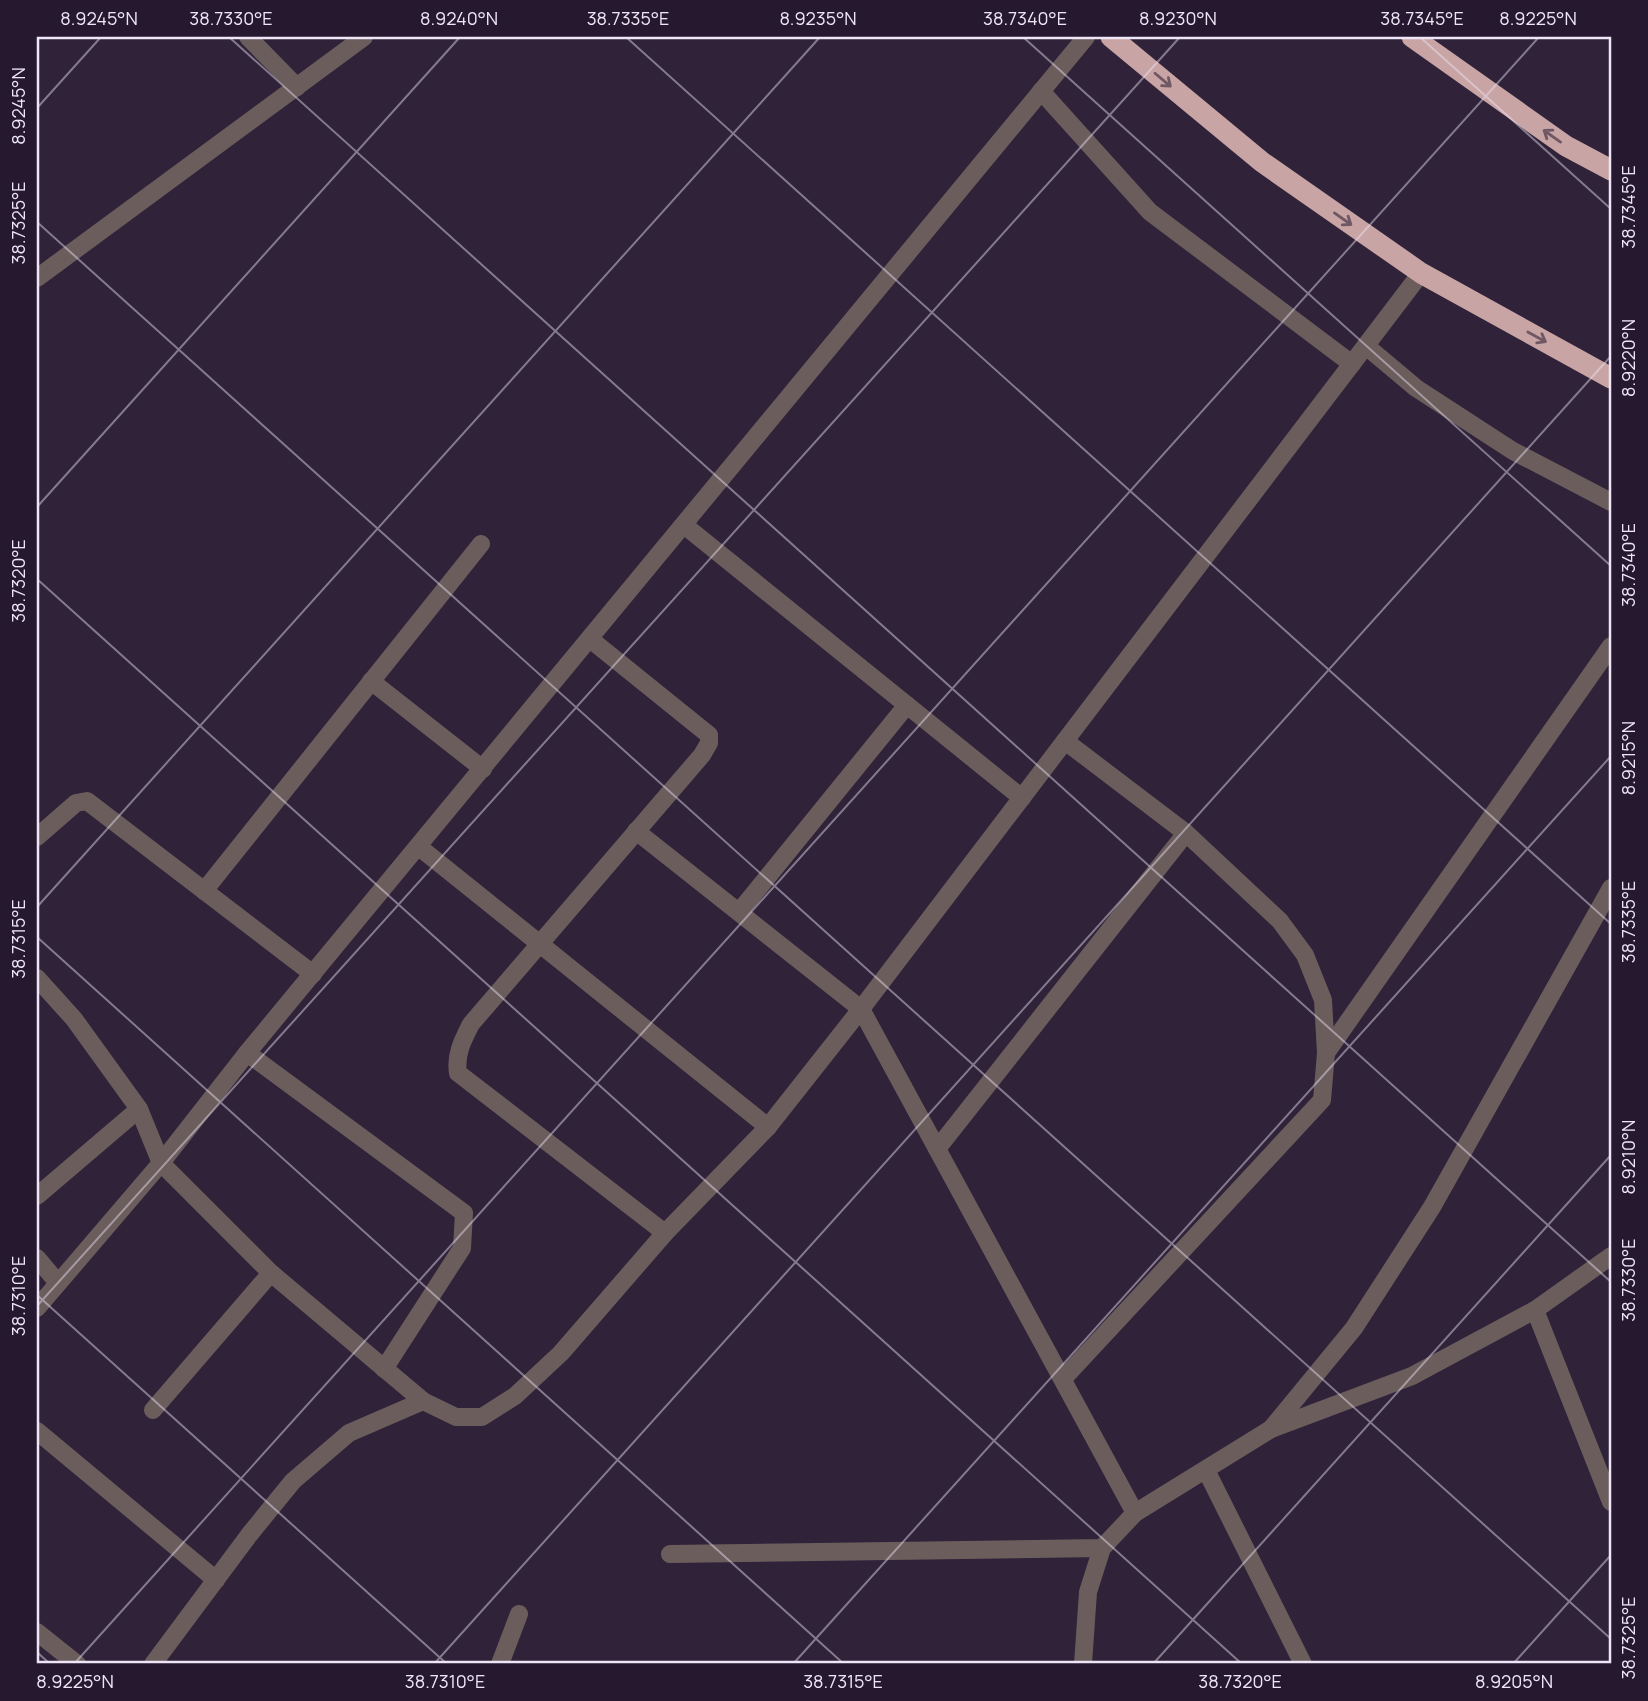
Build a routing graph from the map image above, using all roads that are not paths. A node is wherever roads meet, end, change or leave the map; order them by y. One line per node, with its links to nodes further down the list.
1 (248, 37): 6 (street)
2 (364, 37): 6 (street)
3 (1086, 37): 7 (street)
4 (1111, 37): 9 (highway, one-way to 9)
5 (1412, 37): 8 (highway, one-way to 5)
6 (298, 87): 10 (street)
7 (1041, 91): 12 (street); 15 (street)
8 (1611, 170)
9 (1421, 273): 11 (street); 13 (highway, one-way to 13)
10 (37, 278)
11 (1366, 346): 12 (street); 14 (street)
12 (1352, 364): 21 (street)
13 (1611, 378)
14 (1611, 502)
15 (684, 525): 17 (street); 20 (street)
16 (481, 544): 19 (street)
17 (590, 639): 22 (street); 24 (street)
18 (1611, 646): 36 (street)
19 (371, 681): 22 (street); 29 (street)
20 (907, 705): 23 (street); 30 (street)
21 (1065, 741): 23 (street); 25 (street)
22 (483, 769): 27 (street)
23 (1022, 798): 34 (street)
24 (636, 831): 30 (street); 31 (street)
25 (1186, 833): 36 (street); 39 (street)
26 (37, 837): 29 (street)
27 (419, 847): 31 (street); 32 (street)
28 (1611, 888): 53 (street)
29 (204, 891): 32 (street)
30 (739, 912): 34 (street)
31 (539, 943): 38 (street); 42 (street)
32 (313, 974): 35 (street)
33 (39, 984): 37 (street)
34 (861, 1009): 38 (street); 39 (street)
35 (247, 1053): 40 (street); 49 (street)
36 (1326, 1053): 50 (street)
37 (139, 1109): 40 (street); 41 (street)
38 (768, 1128): 42 (street)
39 (937, 1149): 50 (street)
40 (161, 1163): 45 (street); 46 (street)
41 (37, 1196)
42 (665, 1233): 51 (street)
43 (1611, 1256): 48 (street)
44 (37, 1258): 46 (street)
45 (271, 1273): 49 (street); 52 (street)
46 (58, 1283): 47 (street)
47 (37, 1308)
48 (1535, 1310): 53 (street); 56 (street)
49 (384, 1369): 51 (street)
50 (1063, 1379): 57 (street)
51 (423, 1401): 60 (street)
52 (153, 1410)
53 (1271, 1429): 55 (street)
54 (37, 1431): 60 (street)
55 (1206, 1470): 57 (street); 67 (street)
56 (1611, 1502)
57 (1135, 1513): 58 (street)
58 (1102, 1548): 59 (street); 66 (street)
59 (670, 1553)
60 (216, 1580): 64 (street)
61 (519, 1614): 65 (street)
62 (37, 1632): 63 (street)
63 (77, 1664)
64 (153, 1664)
65 (500, 1664)
66 (1083, 1664)
67 (1304, 1664)

